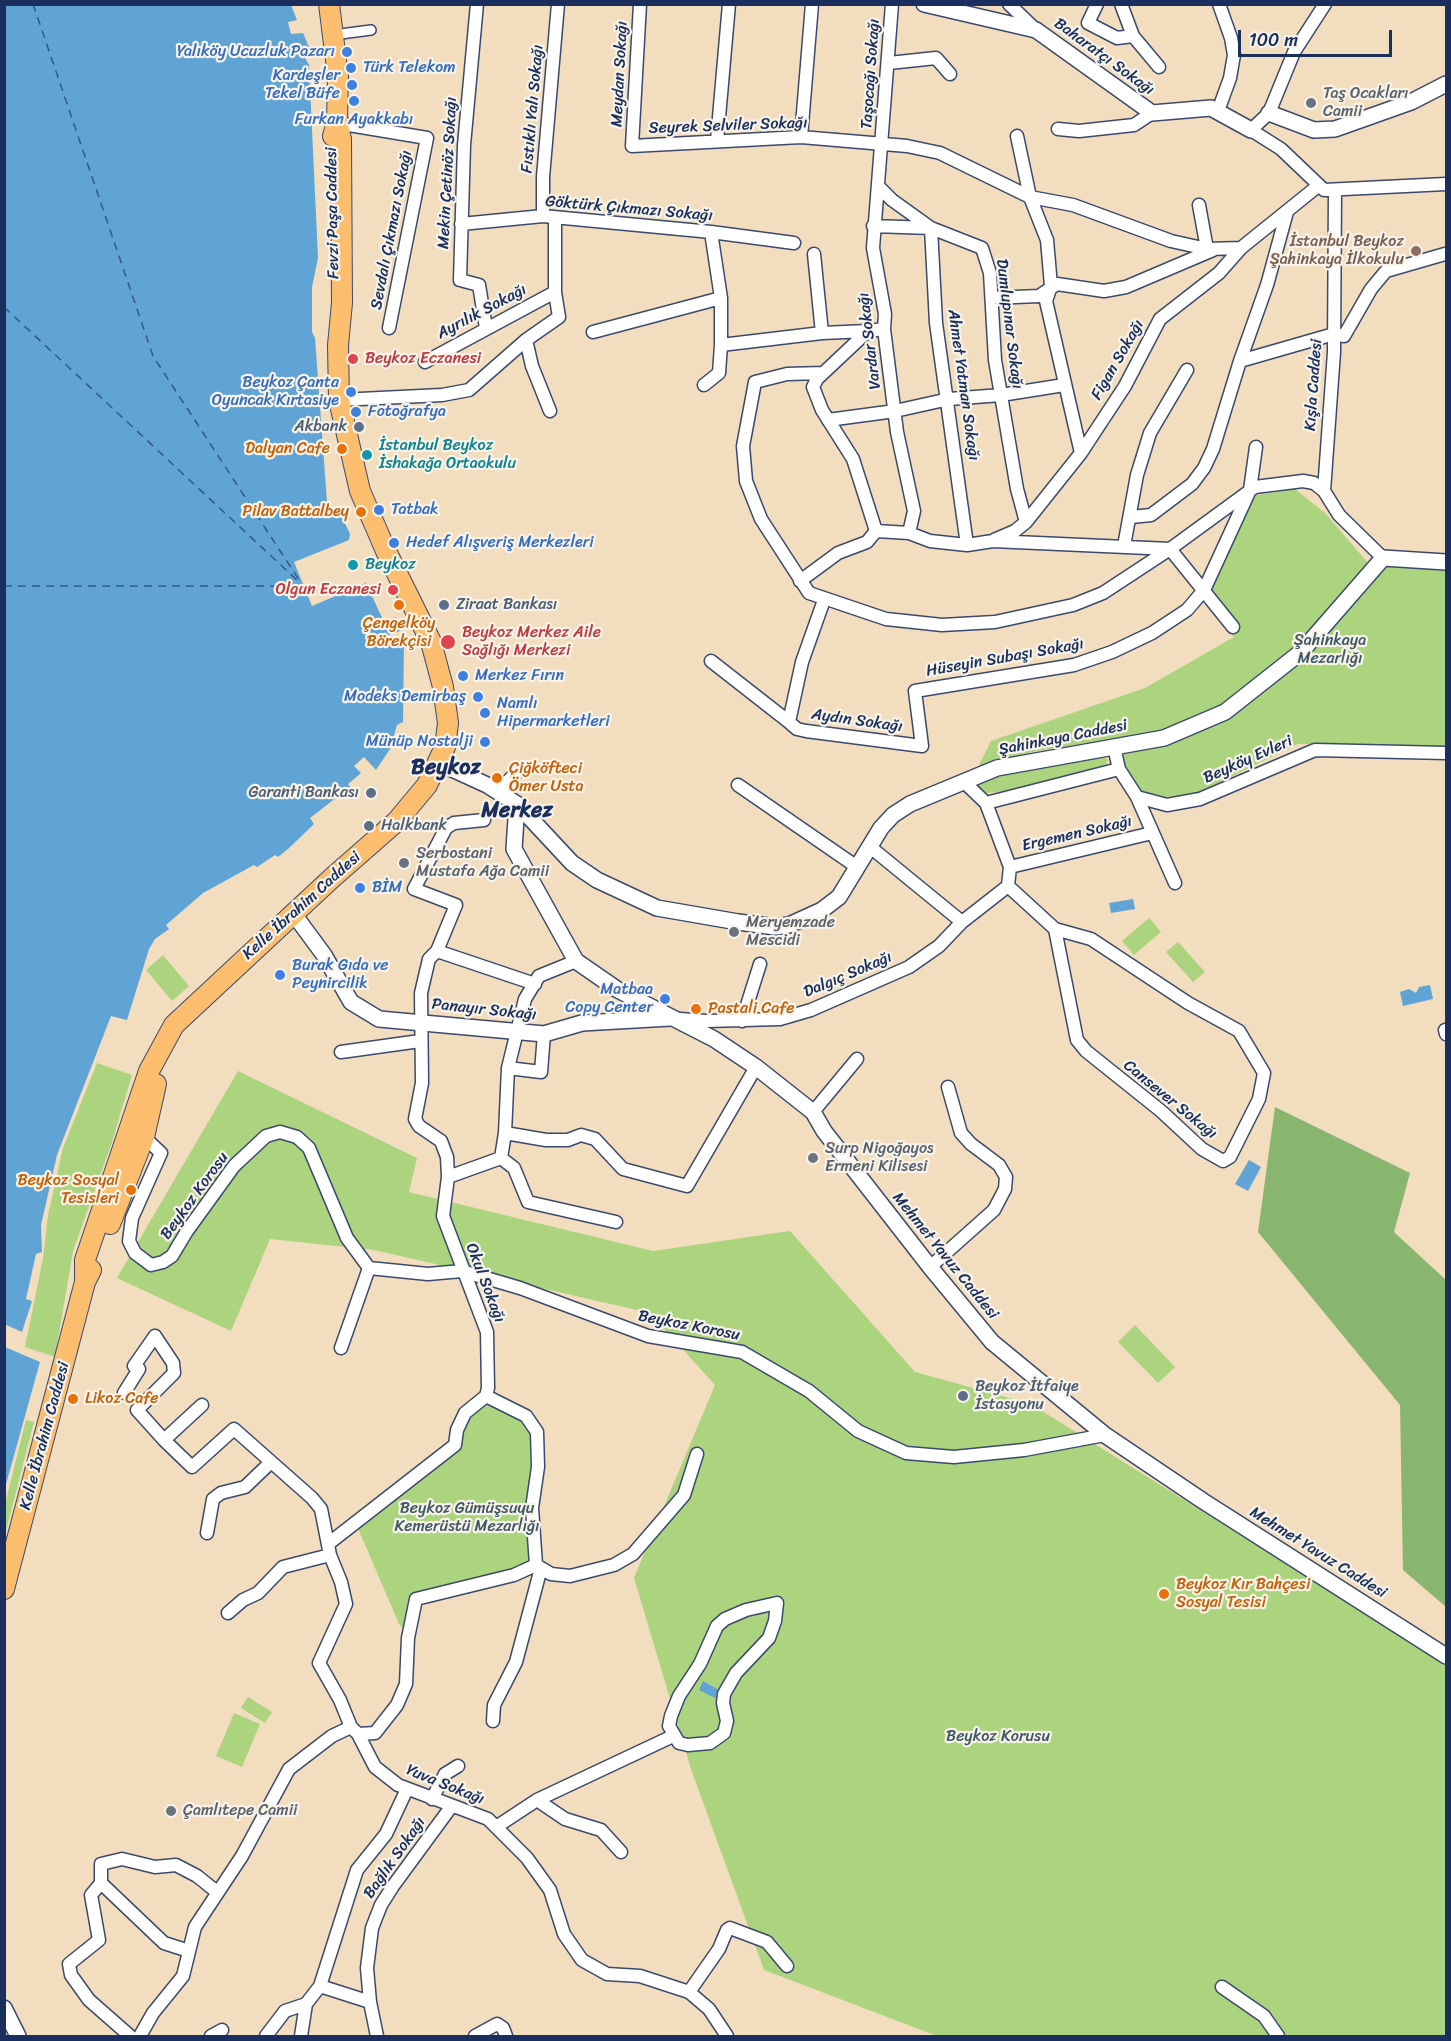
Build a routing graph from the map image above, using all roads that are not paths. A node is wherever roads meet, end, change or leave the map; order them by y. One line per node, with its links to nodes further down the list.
1 (329, 4): 16 (main road, Fevzi Paşa Caddesi)
2 (477, 4): 41 (street, Mekin Çetinöz Sokağı)
3 (558, 4): 40 (street, Fıstıklı Yalı Sokağı)
4 (640, 4): 32 (street, Meydan Sokağı)
5 (729, 4): 30 (street)
6 (812, 4): 29 (street)
7 (892, 4): 18 (street, Taşocağı Sokağı)
8 (924, 4): 15 (street)
9 (1008, 4): 15 (street, Baharatçı Sokağı)
10 (1097, 4): 17 (street)
11 (1120, 4): 17 (street)
12 (1219, 4): 22 (street)
13 (1325, 4): 23 (street)
14 (371, 30): 16 (street)
15 (1036, 30): 24 (street, Baharatçı Sokağı)
16 (333, 35): 25 (main road, Fevzi Paşa Caddesi)
17 (1133, 36): 19 (street)
18 (889, 63): 20 (street); 31 (street, Taşocağı Sokağı)
19 (1159, 67)
20 (950, 74)
21 (1446, 84): 23 (street)
22 (1218, 111): 24 (street, Baharatçı Sokağı); 27 (street, Baharatçı Sokağı)
23 (1269, 113): 27 (street)
24 (1152, 114): 26 (street, Baharatçı Sokağı)
25 (337, 123): 54 (street, Sevdalı Çıkmazı Sokağı); 71 (main road, Fevzi Paşa Caddesi)
26 (1058, 129)
27 (1251, 129): 34 (street)
28 (1017, 135): 37 (street)
29 (801, 137): 30 (street, Seyrek Selviler Sokağı); 31 (street, Seyrek Selviler Sokağı)
30 (717, 140): 32 (street, Seyrek Selviler Sokağı)
31 (883, 145): 35 (street, Vardar Sokağı); 37 (street, Seyrek Selviler Sokağı)
32 (632, 146)
33 (1446, 184): 36 (street)
34 (1318, 186): 36 (street); 39 (street, Figan Sokağı)
35 (879, 187): 42 (street, Vardar Sokağı); 43 (street, Dumlupınar Sokağı)
36 (1335, 191): 60 (street, Kışla Caddesi)
37 (1030, 197): 47 (street, Seyrek Selviler Sokağı); 50 (street)
38 (1199, 205): 47 (street)
39 (1287, 212): 46 (street, Figan Sokağı); 63 (street)
40 (549, 217): 41 (street, Göktürk Çıkmazı Sokağı); 44 (street, Göktürk Çıkmazı Sokağı); 51 (street, Fıstıklı Yalı Sokağı)
41 (461, 224): 55 (street, Mekin Çetinöz Sokağı)
42 (873, 226): 43 (street); 56 (street, Vardar Sokağı)
43 (931, 228): 53 (street, Dumlupınar Sokağı); 70 (street, Ahmet Yatman Sokağı)
44 (711, 232): 45 (street, Göktürk Çıkmazı Sokağı); 52 (street)
45 (794, 243)
46 (1240, 248): 47 (street, Seyrek Selviler Sokağı); 76 (street, Figan Sokağı)
47 (1212, 249): 50 (street)
48 (814, 254): 59 (street)
49 (1445, 254): 60 (street)
50 (1051, 286): 53 (street); 68 (street)
51 (555, 292): 55 (street, Ayrılık Sokağı); 61 (street, Fıstıklı Yalı Sokağı)
52 (721, 298): 58 (street); 62 (street)
53 (992, 298): 69 (street, Dumlupınar Sokağı)
54 (390, 328)
55 (486, 328): 64 (street, Ayrılık Sokağı)
56 (884, 329): 57 (street); 73 (street, Vardar Sokağı)
57 (868, 331): 59 (street); 66 (street)
58 (593, 332)
59 (822, 333): 62 (street)
60 (1334, 334): 63 (street); 78 (street, Kışla Caddesi)
61 (526, 340): 71 (street); 72 (street)
62 (721, 345): 67 (street)
63 (1240, 361): 79 (street)
64 (425, 362)
65 (1187, 370): 79 (street)
66 (823, 373): 74 (street); 89 (street)
67 (704, 385)
68 (1064, 385): 69 (street); 76 (street)
69 (1001, 395): 70 (street); 80 (street, Dumlupınar Sokağı)
70 (949, 399): 73 (street); 84 (street, Ahmet Yatman Sokağı)
71 (339, 400): 98 (main road, Fevzi Paşa Caddesi)
72 (550, 411)
73 (895, 411): 74 (street); 82 (street, Vardar Sokağı)
74 (828, 420): 81 (street)
75 (1256, 447): 77 (street, Hüseyin Subaşı Sokağı)
76 (1081, 453): 80 (street, Figan Sokağı)
77 (1250, 490): 78 (street); 86 (street); 90 (street, Hüseyin Subaşı Sokağı)
78 (1324, 492): 87 (street)
79 (1131, 517): 85 (street)
80 (1026, 522): 83 (street, Figan Sokağı)
81 (876, 531): 82 (street); 89 (street)
82 (909, 533): 84 (street)
83 (993, 541): 84 (street); 85 (street)
84 (967, 545)
85 (1124, 546): 86 (street)
86 (1170, 549): 90 (street); 91 (street)
87 (1383, 558): 88 (street); 96 (street, Şahinkaya Caddesi)
88 (1446, 562)
89 (800, 580): 91 (street)
90 (1204, 591): 92 (street); 95 (street, Hüseyin Subaşı Sokağı)
91 (824, 600): 94 (street, Aydın Sokağı)
92 (1233, 627)
93 (711, 661): 94 (street, Aydın Sokağı)
94 (789, 722): 95 (street, Aydın Sokağı)
95 (922, 746)
96 (1114, 747): 99 (street); 101 (street, Şahinkaya Caddesi)
97 (1446, 753): 104 (street, Beyköy Evleri)
98 (439, 763): 103 (street, Şahinkaya Caddesi); 114 (main road, Kelle İbrahim Caddesi)
99 (1119, 769): 104 (street); 105 (street)
100 (516, 773): 103 (street)
101 (964, 782): 105 (street); 109 (street, Şahinkaya Caddesi)
102 (738, 785): 110 (street)
103 (498, 791): 106 (street, Şahinkaya Caddesi)
104 (1137, 797): 108 (street)
105 (986, 803): 111 (street)
106 (517, 804): 110 (street, Şahinkaya Caddesi); 118 (street, Mehmet Yavuz Caddesi)
107 (484, 820): 117 (street)
108 (1152, 833): 111 (street, Ergemen Sokağı); 112 (street)
109 (869, 846): 110 (street, Şahinkaya Caddesi); 115 (street)
110 (857, 867)
111 (1010, 867): 113 (street)
112 (1175, 883)
113 (1008, 886): 115 (street, Dalgıç Sokağı); 116 (street, Cansever Sokağı)
114 (293, 913): 122 (street, Panayır Sokağı); 127 (main road, Kelle İbrahim Caddesi)
115 (962, 922): 123 (street, Dalgıç Sokağı)
116 (1055, 928): 116 (street, Cansever Sokağı)
117 (437, 951): 120 (street); 122 (street)
118 (576, 961): 120 (street); 121 (street, Mehmet Yavuz Caddesi)
119 (760, 964): 123 (street)
120 (535, 984): 124 (street)
121 (671, 1018): 123 (street, Dalgıç Sokağı); 125 (street, Panayır Sokağı); 130 (street, Mehmet Yavuz Caddesi)
122 (420, 1021): 124 (street, Panayır Sokağı); 126 (street)
123 (742, 1021)
124 (514, 1032): 125 (street, Panayır Sokağı); 131 (street)
125 (544, 1034): 131 (street, Panayır Sokağı)
126 (420, 1041): 128 (street); 137 (street, Okul Sokağı)
127 (163, 1046): 135 (main road, Kelle İbrahim Caddesi); 142 (main road, Kelle İbrahim Caddesi)
128 (341, 1053)
129 (857, 1059): 133 (street)
130 (756, 1067): 133 (street, Mehmet Yavuz Caddesi); 134 (street)
131 (508, 1068): 134 (street)
132 (948, 1087): 139 (street)
133 (813, 1112): 139 (street, Mehmet Yavuz Caddesi)
134 (505, 1133): 136 (street)
135 (144, 1137): 140 (street, Beykoz Korosu); 142 (main road, Kelle İbrahim Caddesi)
136 (501, 1158): 137 (street); 138 (street)
137 (448, 1177): 141 (street, Okul Sokağı)
138 (616, 1222)
139 (930, 1267): 147 (street, Mehmet Yavuz Caddesi)
140 (369, 1268): 141 (street); 143 (street)
141 (462, 1271): 145 (street, Okul Sokağı); 147 (street, Beykoz Korosu)
142 (85, 1282): 154 (main road, Kelle İbrahim Caddesi)
143 (341, 1348)
144 (124, 1394): 148 (street)
145 (486, 1396): 152 (street); 153 (street)
146 (202, 1405): 148 (street)
147 (1105, 1435): 156 (street, Mehmet Yavuz Caddesi)
148 (164, 1440): 150 (street)
149 (698, 1454): 153 (street)
150 (270, 1463): 151 (street); 152 (street)
151 (207, 1533)
152 (329, 1550): 155 (street); 158 (street, Yuva Sokağı)
153 (538, 1567): 157 (street); 158 (street)
154 (4, 1589)
155 (228, 1613)
156 (1446, 1656)
157 (493, 1721)
158 (355, 1730): 161 (street, Yuva Sokağı); 168 (street)
159 (673, 1736): 159 (street); 163 (street)
160 (458, 1766): 162 (street)
161 (407, 1789): 162 (street, Yuva Sokağı); 171 (street)
162 (432, 1799): 164 (street, Yuva Sokağı)
163 (537, 1800): 165 (street); 166 (street)
164 (451, 1807): 165 (street, Yuva Sokağı); 174 (street, Bağlık Sokağı)
165 (496, 1827): 173 (street, Yuva Sokağı)
166 (621, 1852)
167 (100, 1883): 168 (street); 169 (street); 178 (street)
168 (217, 1892): 169 (street)
169 (189, 1951): 179 (street)
170 (787, 1966): 173 (street)
171 (320, 1986): 174 (street); 175 (street)
172 (1222, 1987): 186 (street)
173 (689, 1992): 185 (street, Yuva Sokağı)
174 (370, 2002): 182 (street, Bağlık Sokağı)
175 (306, 2004): 180 (street); 181 (street)
176 (4, 2008): 177 (street)
177 (18, 2037)
178 (130, 2037)
179 (140, 2037)
180 (266, 2037)
181 (301, 2037)
182 (377, 2037)
183 (475, 2037): 184 (street)
184 (506, 2037)
185 (727, 2037)
186 (1278, 2037)

